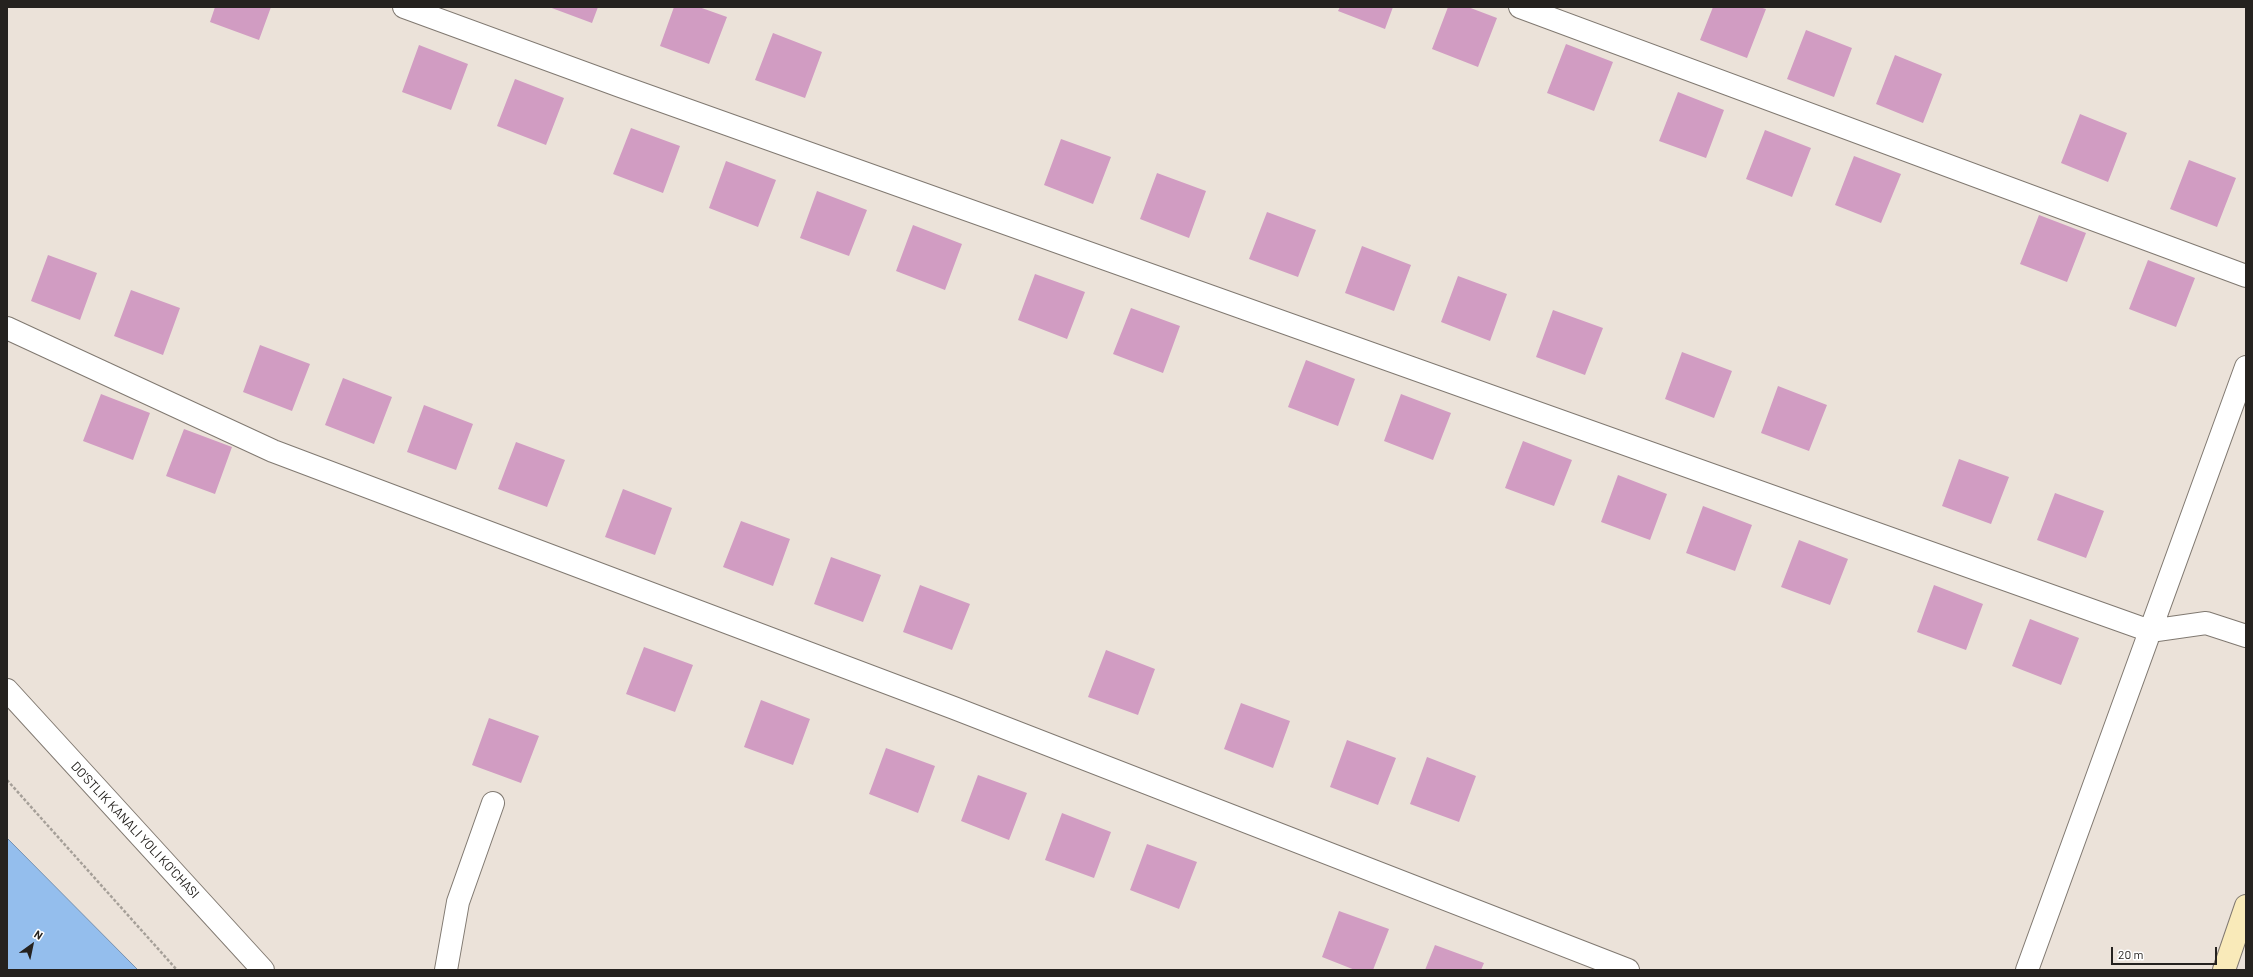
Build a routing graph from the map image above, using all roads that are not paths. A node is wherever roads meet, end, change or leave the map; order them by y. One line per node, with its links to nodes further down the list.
1 (404, 7): 6 (street)
2 (1520, 7): 3 (street)
3 (2246, 276)
4 (7, 328): 13 (street)
5 (2246, 367): 6 (street)
6 (2150, 631): 7 (street); 14 (street)
7 (2246, 636)
8 (7, 690): 11 (street, DO'STLIK KANALI YOLI KO'CHASI)
9 (493, 803): 12 (street)
10 (2246, 906): 15 (main road)
11 (263, 970)
12 (446, 970)
13 (1628, 970)
14 (2028, 970)
15 (2224, 970)

